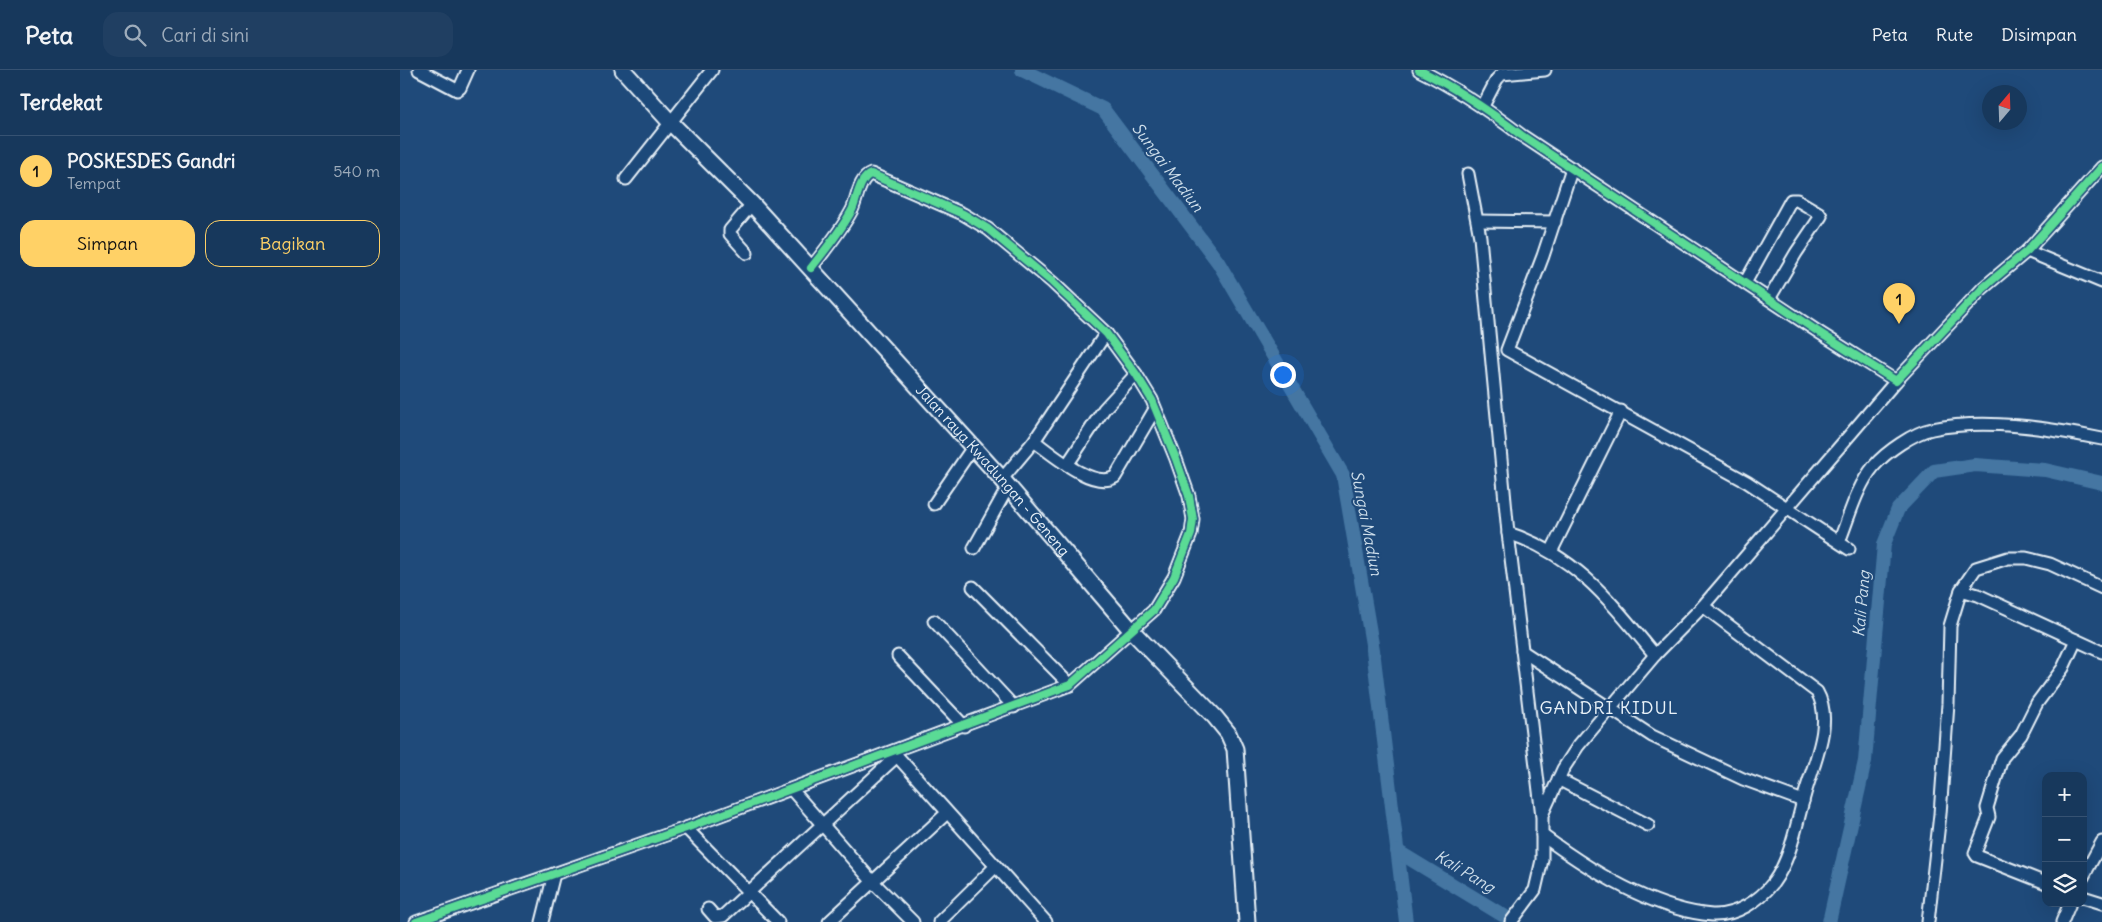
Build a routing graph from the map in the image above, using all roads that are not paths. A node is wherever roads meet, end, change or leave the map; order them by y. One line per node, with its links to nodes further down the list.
1 (419, 70): 2 (street)
2 (468, 70)
3 (623, 70): 8 (main road, Jalan raya Kwadungan - Geneng)
4 (712, 70): 8 (street)
5 (1419, 70): 7 (street)
6 (1545, 70): 7 (street)
7 (1484, 106): 9 (street)
8 (670, 122): 12 (street); 13 (main road, Jalan raya Kwadungan - Geneng)
9 (1572, 168): 15 (street); 20 (street)
10 (2102, 168): 16 (street)
11 (1468, 174): 14 (street)
12 (626, 179)
13 (752, 204): 17 (street); 18 (main road, Jalan raya Kwadungan - Geneng)
14 (1478, 221): 15 (street); 34 (street)
15 (1554, 222): 26 (street)
16 (2027, 251): 19 (street); 24 (street)
17 (747, 253)
18 (811, 268): 22 (street); 29 (main road, Jalan raya Kwadungan - Geneng)
19 (2102, 282)
20 (1745, 283): 21 (street); 21 (street)
21 (1769, 299): 24 (street)
22 (1106, 333): 23 (street); 28 (street)
23 (1136, 374): 25 (street); 30 (street)
24 (1896, 381): 33 (street)
25 (1155, 409): 30 (street); 44 (street)
26 (1621, 411): 33 (street); 38 (street)
27 (2102, 439): 35 (street)
28 (1034, 441): 30 (street); 31 (street)
29 (972, 447): 31 (main road, Jalan raya Kwadungan - Geneng); 32 (street)
30 (1067, 465)
31 (1005, 483): 36 (street); 44 (main road, Jalan raya Kwadungan - Geneng)
32 (934, 504)
33 (1786, 508): 35 (street); 42 (street)
34 (1508, 533): 38 (street); 46 (street)
35 (1839, 542): 37 (street)
36 (974, 548)
37 (1849, 549)
38 (1551, 552): 48 (street)
39 (973, 587): 50 (street)
40 (2102, 588): 41 (street)
41 (1961, 590): 45 (street); 84 (street)
42 (1703, 606): 48 (street); 57 (street)
43 (934, 621): 51 (street)
44 (1132, 631): 50 (street); 82 (main road, Jalan raya Kwadungan - Geneng)
45 (2076, 640): 47 (street); 69 (street)
46 (1522, 651): 52 (street); 59 (street)
47 (2102, 652)
48 (1655, 655): 52 (street)
49 (898, 656): 53 (street)
50 (1070, 685): 51 (street)
51 (1014, 707): 53 (street)
52 (1609, 708): 55 (street); 57 (street)
53 (964, 726): 54 (street)
54 (895, 754): 56 (street); 58 (street); 60 (street)
55 (1558, 779): 59 (street); 61 (street)
56 (792, 790): 60 (street); 62 (street)
57 (1803, 801): 63 (street)
58 (947, 813): 65 (street); 68 (street)
59 (1542, 816): 63 (street)
60 (824, 825): 68 (street); 70 (street)
61 (1648, 825)
62 (686, 828): 67 (street); 70 (street)
63 (1542, 835): 83 (street)
64 (2102, 842): 66 (street)
65 (995, 866): 80 (street); 81 (street)
66 (2087, 870)
67 (554, 874): 75 (street); 76 (street)
68 (872, 881): 78 (street); 79 (street)
69 (2042, 881)
70 (749, 892): 74 (street); 77 (street)
71 (2087, 898): 72 (street)
72 (2102, 903)
73 (2068, 907): 85 (street)
74 (708, 909)
75 (416, 922)
76 (542, 922)
77 (778, 922)
78 (829, 922)
79 (913, 922)
80 (939, 922)
81 (1046, 922)
82 (1247, 922)
83 (1511, 922)
84 (1928, 922)
85 (2062, 922)

